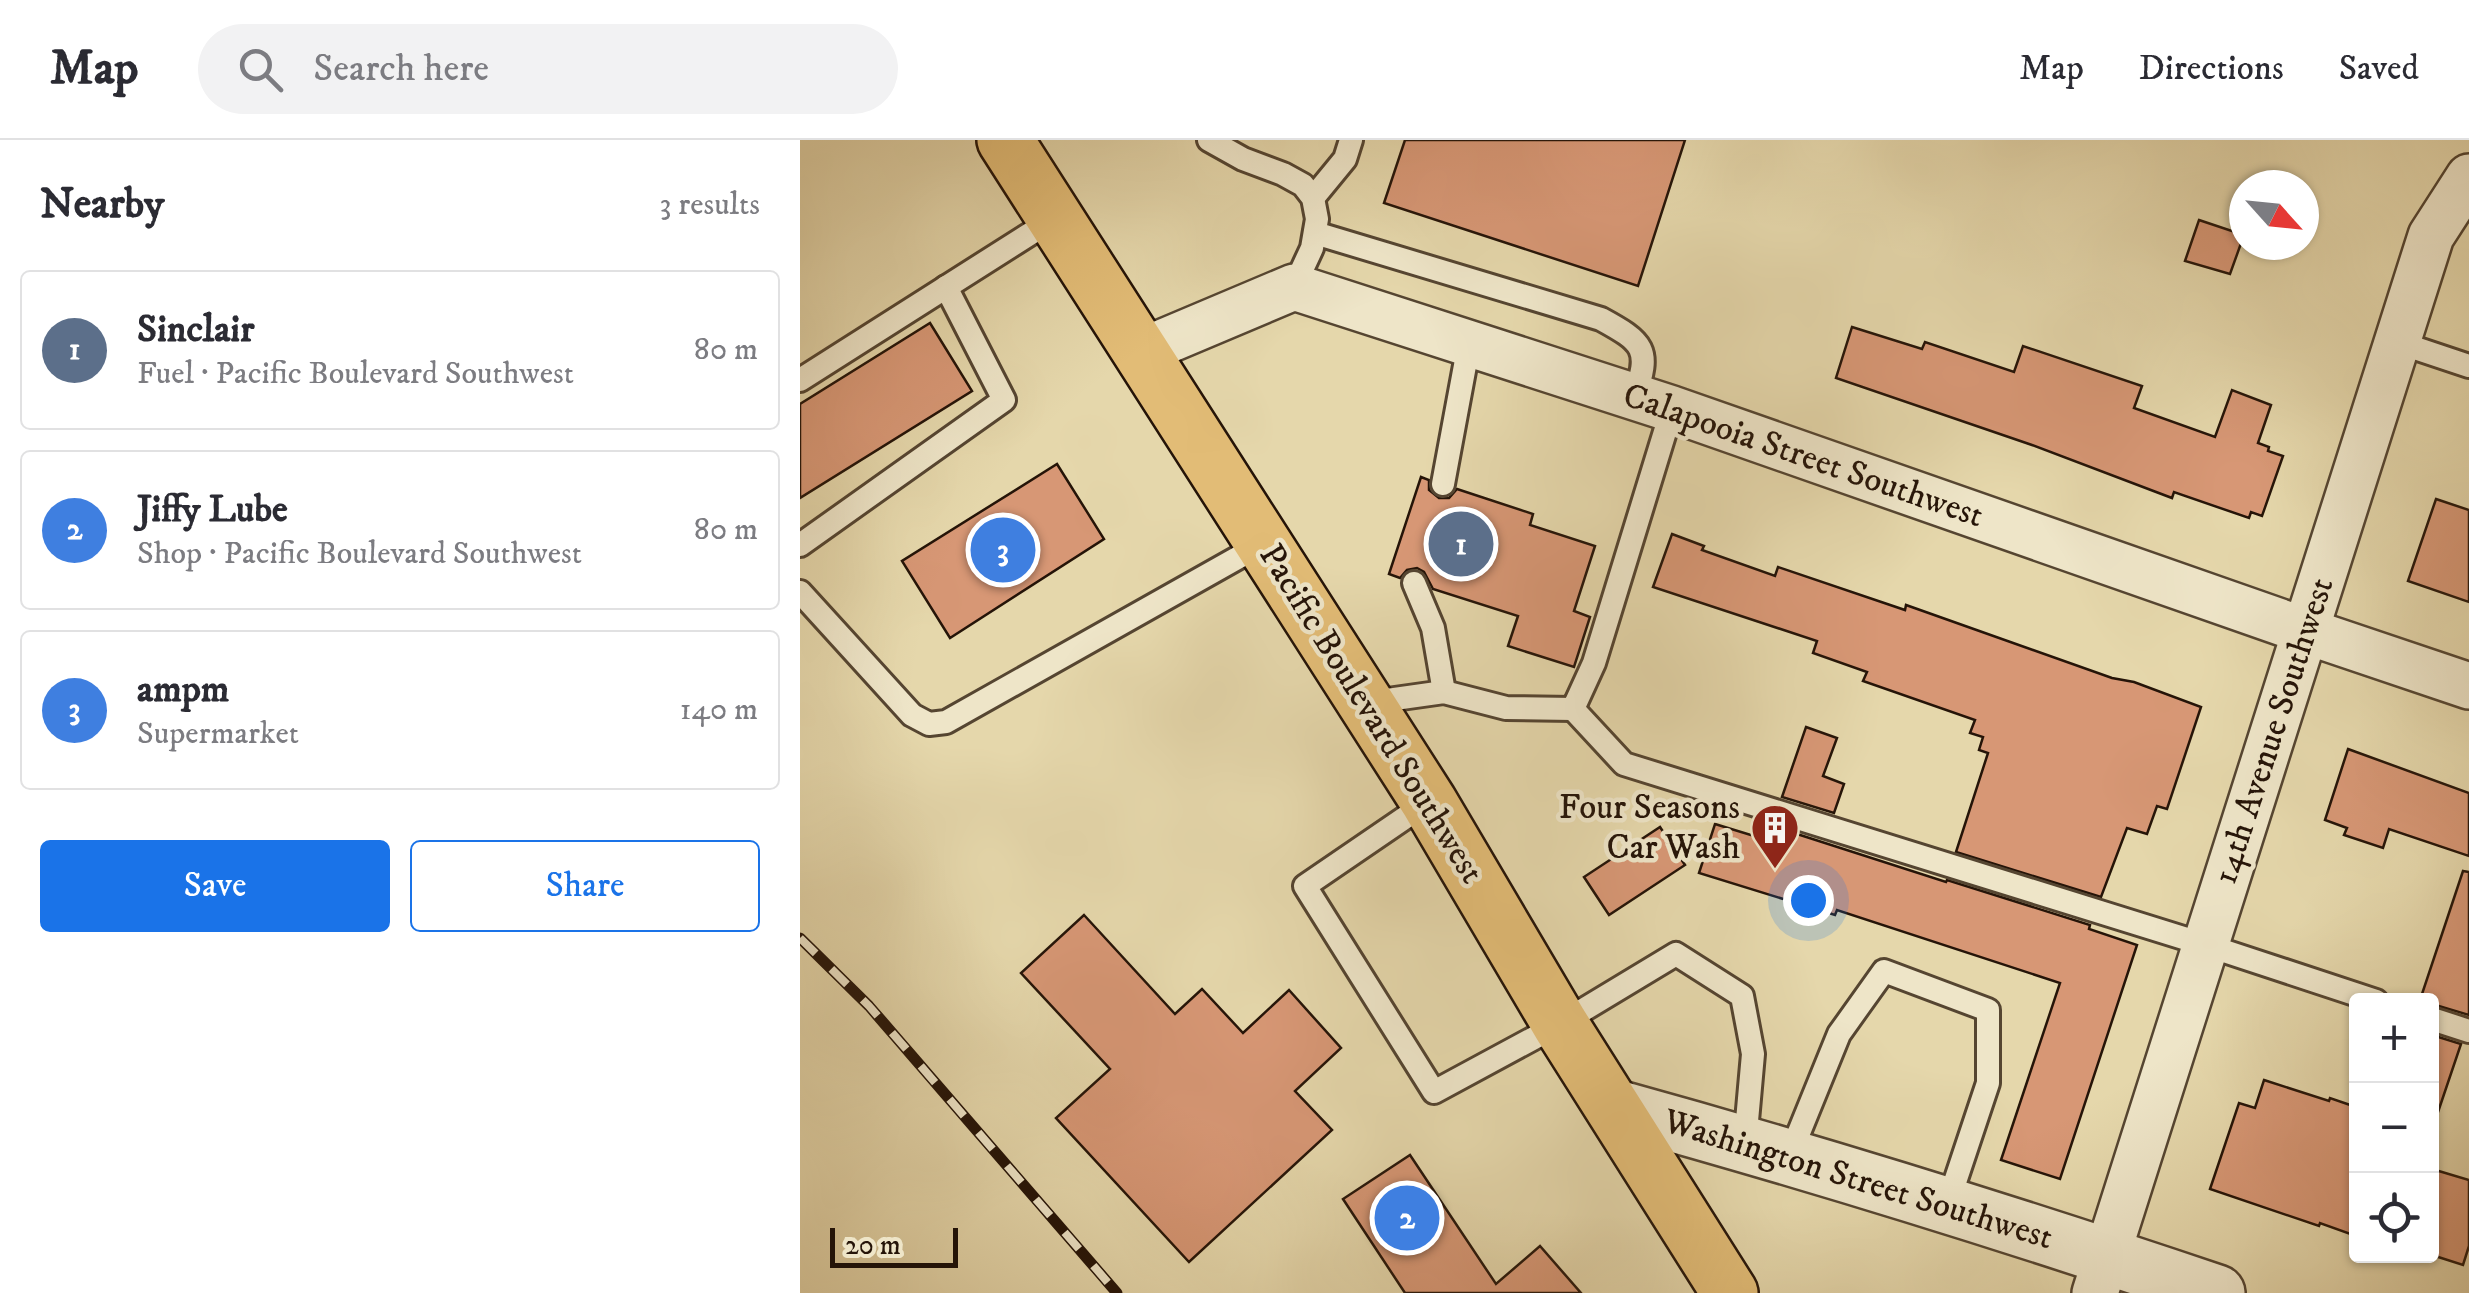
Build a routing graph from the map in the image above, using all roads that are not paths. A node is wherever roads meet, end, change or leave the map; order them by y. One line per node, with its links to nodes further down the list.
1 (1209, 140): 5 (lane)
2 (1351, 140): 5 (lane)
3 (1008, 141): 6 (main road, Pacific Boulevard Southwest)
4 (2469, 177): 10 (street, 14th Avenue Southwest)
5 (1313, 198): 7 (lane)
6 (1056, 218): 8 (lane); 12 (main road, Pacific Boulevard Southwest)
7 (1315, 233): 9 (lane); 15 (lane)
8 (946, 287): 14 (lane); 18 (lane)
9 (1294, 287): 11 (street, Calapooia Street Southwest); 12 (street)
10 (2396, 342): 13 (lane); 21 (street, 14th Avenue Southwest)
11 (1470, 344): 15 (street, Calapooia Street Southwest); 16 (lane)
12 (1140, 352): 17 (main road, Pacific Boulevard Southwest)
13 (2469, 366)
14 (800, 380)
15 (1653, 403): 21 (street, Calapooia Street Southwest); 25 (lane)
16 (1443, 484)
17 (1264, 543): 20 (lane); 24 (main road, Pacific Boulevard Southwest)
18 (800, 545)
19 (1414, 583): 23 (lane)
20 (800, 592)
21 (2306, 631): 22 (street, Calapooia Street Southwest); 27 (street, 14th Avenue Southwest)
22 (2469, 686)
23 (1444, 692): 24 (lane); 25 (lane)
24 (1366, 704): 26 (main road, Pacific Boulevard Southwest)
25 (1573, 710): 27 (lane)
26 (1430, 802): 30 (main road, Pacific Boulevard Southwest); 30 (lane)
27 (2206, 945): 28 (lane); 35 (street, 14th Avenue Southwest)
28 (2354, 993)
29 (2439, 1020): 31 (lane)
30 (1560, 1024): 32 (main road, Pacific Boulevard Southwest); 33 (lane)
31 (2469, 1031)
32 (1613, 1107): 33 (street, Washington Street Southwest); 36 (main road, Pacific Boulevard Southwest)
33 (1767, 1150): 34 (street, Washington Street Southwest); 34 (lane)
34 (1947, 1206): 35 (street, Washington Street Southwest)
35 (2101, 1274): 37 (street, Washington Street Southwest)
36 (1730, 1293)
37 (2217, 1293)

